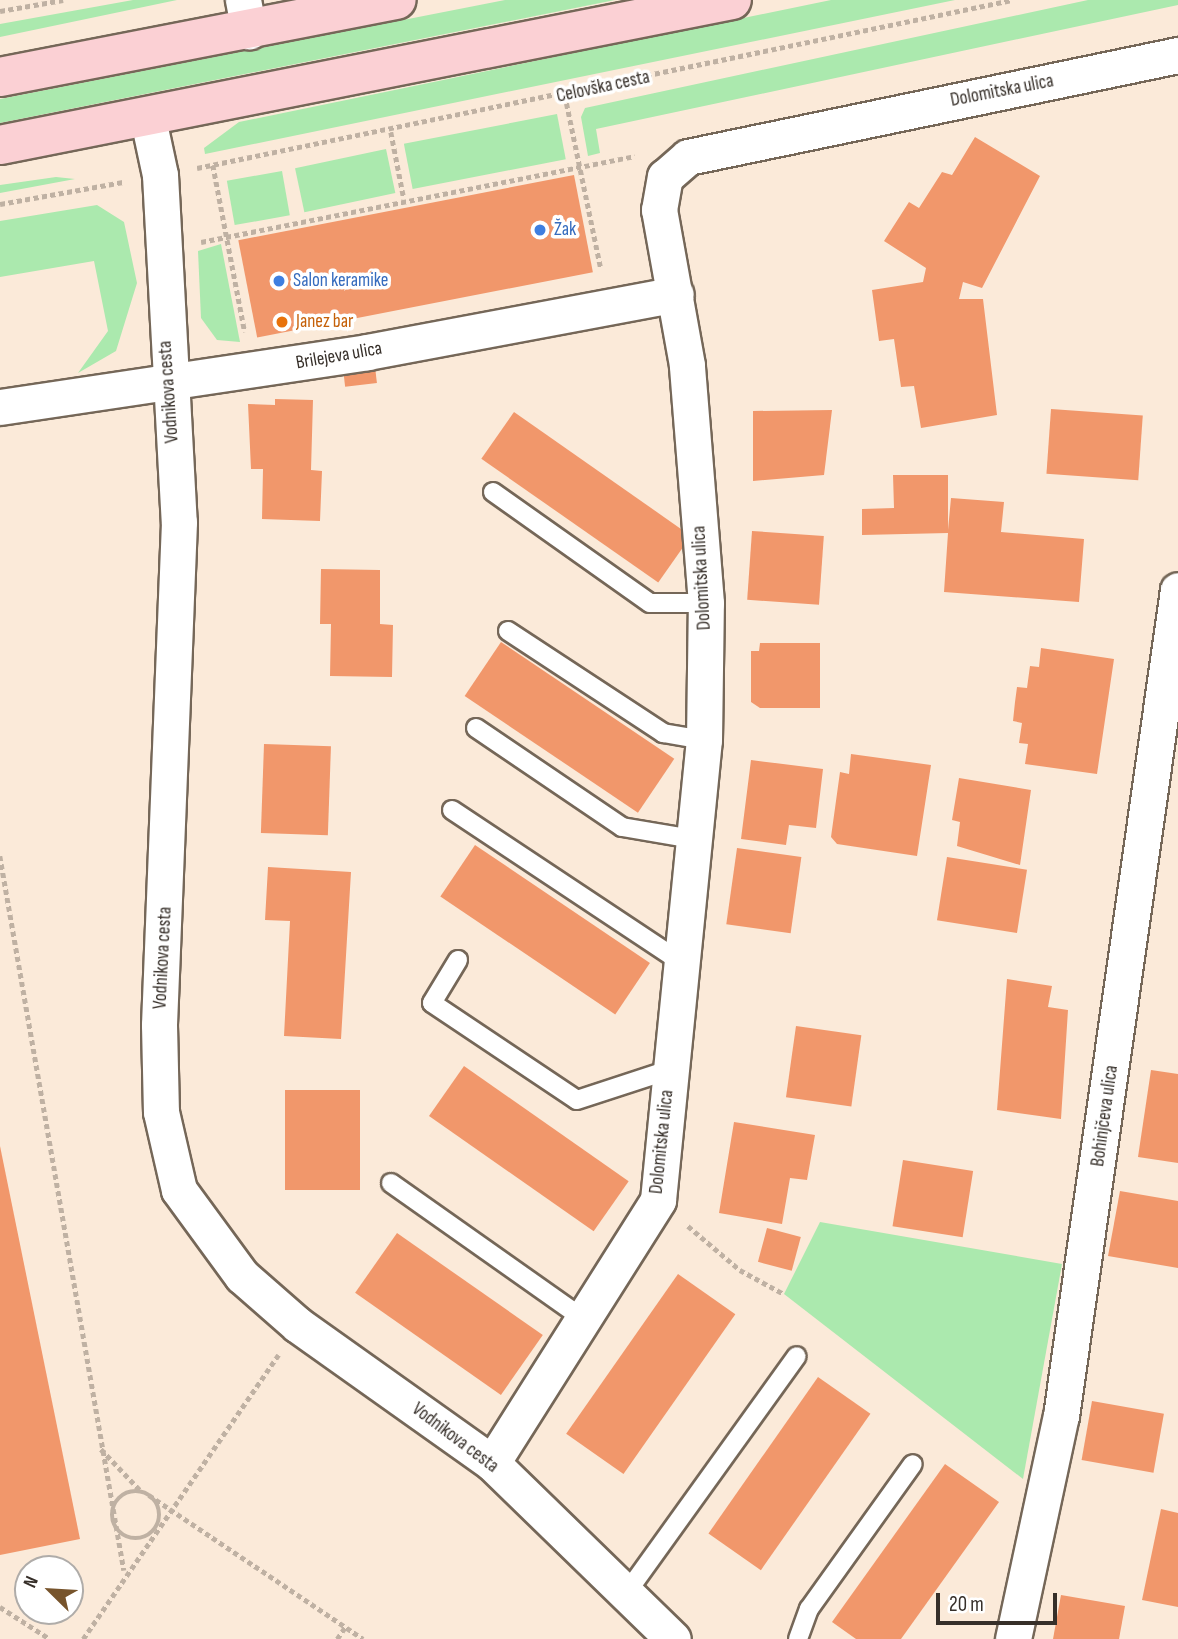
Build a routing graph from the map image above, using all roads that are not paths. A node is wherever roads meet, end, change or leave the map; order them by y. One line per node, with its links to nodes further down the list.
1 (397, 0): 3 (main road)
2 (732, 0): 6 (main road)
3 (246, 15): 5 (main road)
4 (1178, 55): 8 (street, Dolomitska ulica)
5 (0, 77)
6 (148, 119): 7 (main road); 9 (street, Vodnikova cesta)
7 (0, 145)
8 (676, 294): 9 (street, Brilejeva ulica); 13 (street, Dolomitska ulica)
9 (168, 383): 10 (street, Brilejeva ulica); 25 (street, Vodnikova cesta)
10 (0, 407)
11 (493, 492): 13 (lane)
12 (1178, 590): 30 (street, Bohinjčeva ulica)
13 (706, 603): 16 (street, Dolomitska ulica)
14 (508, 631): 16 (lane)
15 (477, 728): 18 (lane)
16 (704, 740): 18 (street, Dolomitska ulica)
17 (452, 810): 20 (lane)
18 (692, 839): 20 (street, Dolomitska ulica)
19 (457, 960): 21 (lane)
20 (679, 961): 21 (street, Dolomitska ulica)
21 (669, 1070): 23 (street, Dolomitska ulica)
22 (391, 1183): 23 (lane)
23 (585, 1320): 25 (street, Dolomitska ulica)
24 (797, 1356): 27 (lane)
25 (492, 1463): 27 (street, Vodnikova cesta)
26 (913, 1464): 29 (lane)
27 (625, 1595): 28 (street, Vodnikova cesta)
28 (673, 1639)
29 (798, 1639)
30 (1013, 1639)

